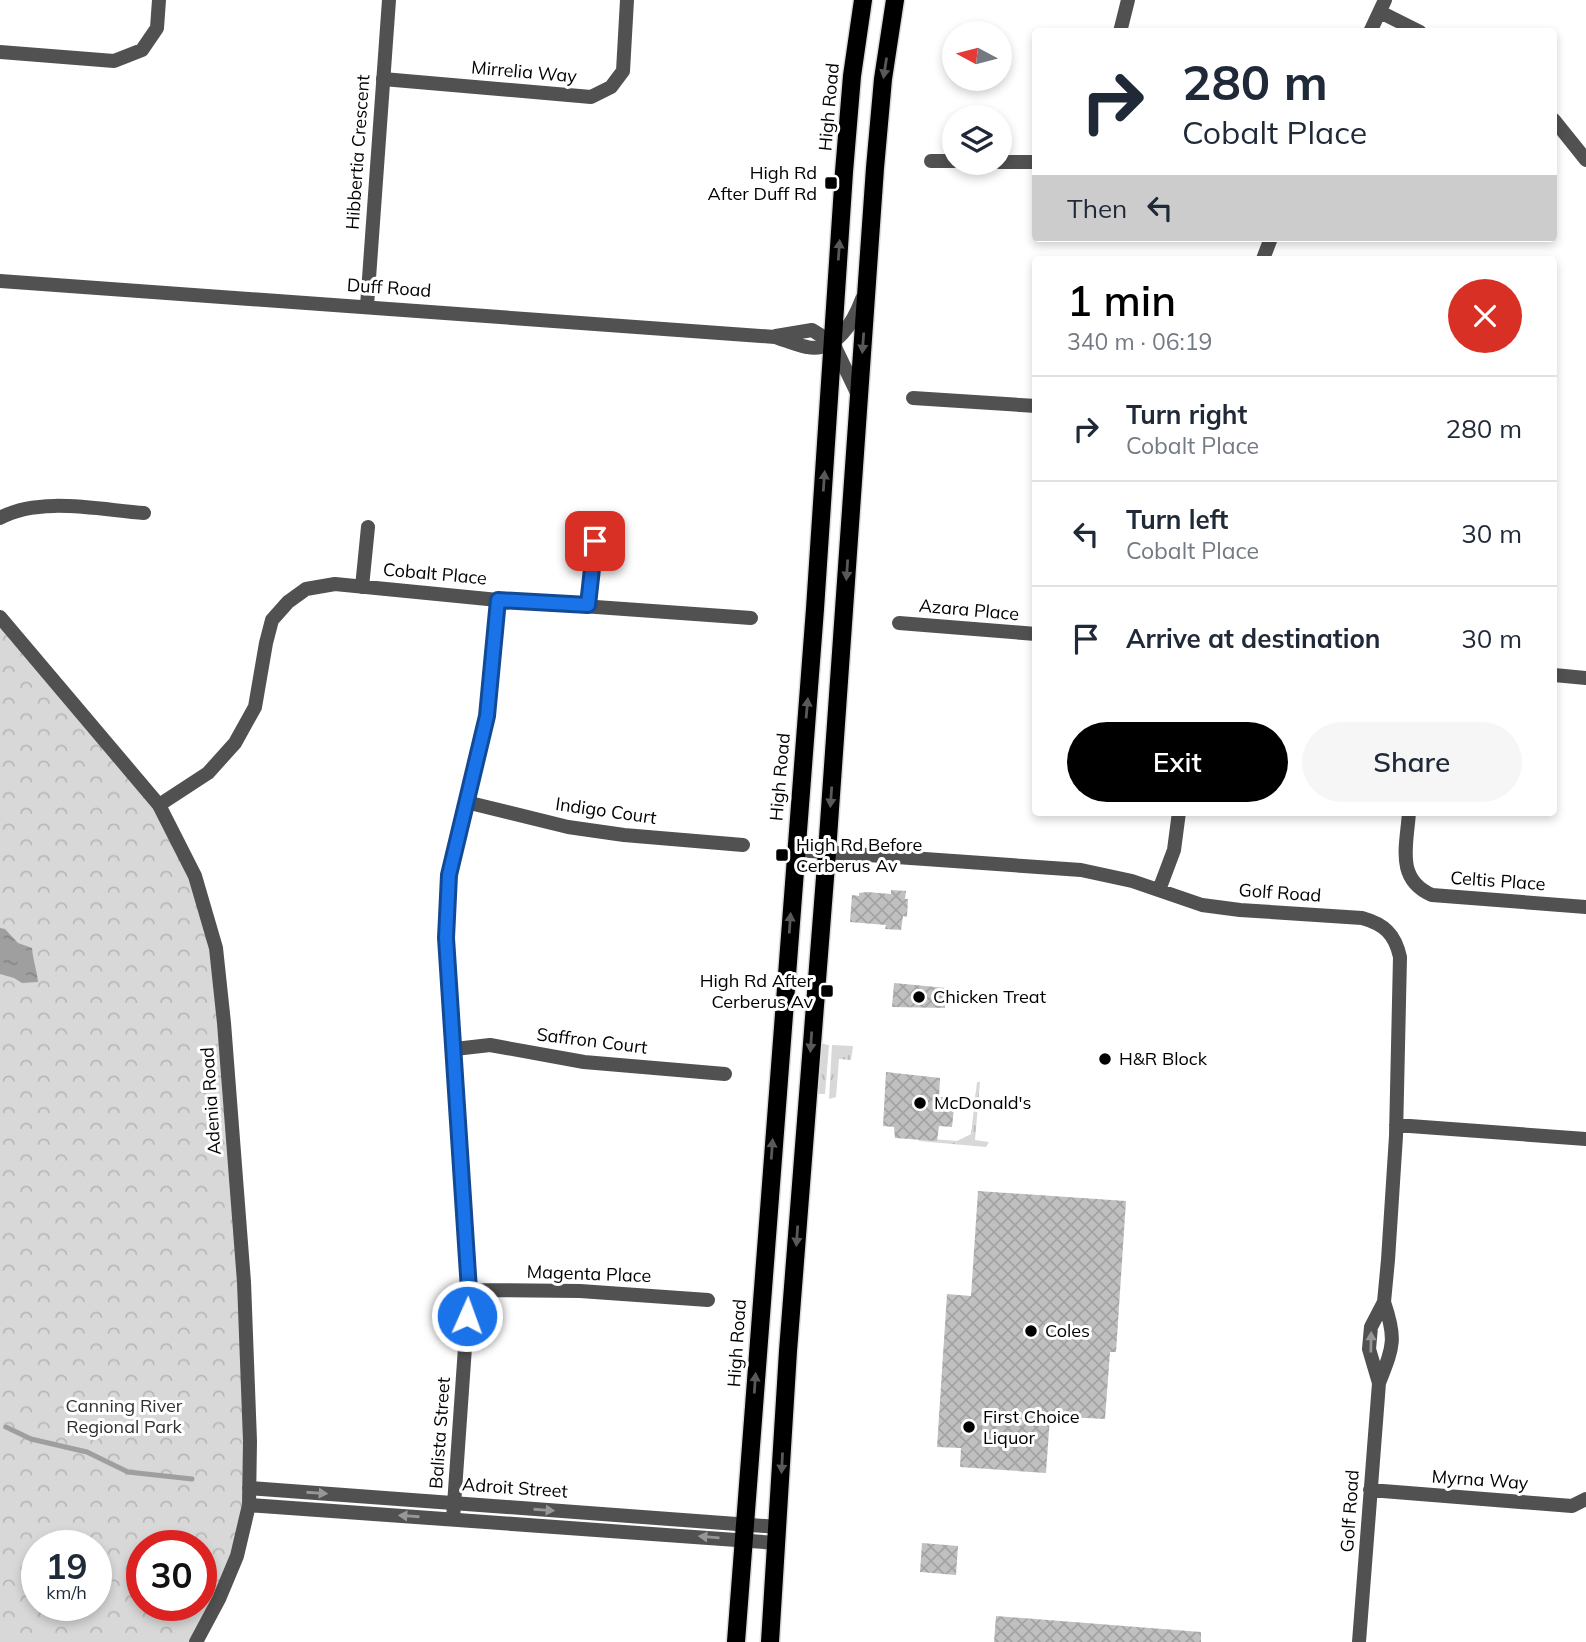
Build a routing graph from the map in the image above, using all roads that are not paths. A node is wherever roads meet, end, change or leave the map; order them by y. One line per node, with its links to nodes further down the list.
1 (159, 0): 11 (street)
2 (389, 0): 12 (street, Hibbertia Crescent)
3 (627, 0): 12 (street, Mirrelia Way)
4 (863, 0): 22 (main road, High Road, one-way to 4)
5 (895, 0): 20 (main road, one-way to 20)
6 (1128, 0): 8 (street)
7 (1382, 6): 9 (street); 10 (street)
8 (1121, 28)
9 (1372, 28)
10 (1414, 28)
11 (0, 52)
12 (383, 79): 21 (street, Hibbertia Crescent)
13 (1557, 124): 14 (street)
14 (1586, 160)
15 (931, 161): 16 (street)
16 (942, 161)
17 (1012, 162): 18 (street)
18 (1032, 162)
19 (0, 281): 21 (street, Duff Road)
20 (867, 284): 22 (street); 23 (main road, one-way to 23)
21 (366, 306): 22 (street, Duff Road)
22 (833, 343): 23 (street); 44 (main road, High Road, one-way to 22)
23 (859, 397): 45 (main road, one-way to 45)
24 (913, 398): 25 (street)
25 (1032, 406)
26 (144, 513): 27 (street)
27 (0, 518)
28 (368, 527): 30 (street, Cobalt Place)
29 (595, 541): 32 (street)
30 (362, 587): 31 (street, Cobalt Place); 40 (street, Cobalt Place)
31 (498, 600): 32 (street, Cobalt Place); 39 (street, Balista Street)
32 (588, 605): 34 (street, Cobalt Place)
33 (0, 617): 40 (street, Adenia Road)
34 (751, 618)
35 (899, 624): 36 (street, Azara Place)
36 (1032, 634)
37 (1557, 675): 38 (street)
38 (1586, 678)
39 (466, 802): 43 (street, Indigo Court); 48 (street, Balista Street)
40 (159, 805): 56 (street, Adenia Road)
41 (1178, 816): 46 (street)
42 (1409, 816): 47 (street, Celtis Place)
43 (743, 845)
44 (796, 850): 45 (street, Golf Road); 62 (main road, High Road, one-way to 44)
45 (827, 852): 46 (street, Golf Road); 63 (main road, one-way to 63)
46 (1159, 890): 50 (street, Golf Road)
47 (1586, 907)
48 (455, 1049): 49 (street, Saffron Court); 52 (street, Balista Street)
49 (725, 1074)
50 (1396, 1125): 51 (street); 54 (street, Golf Road)
51 (1586, 1139)
52 (469, 1290): 53 (street, Magenta Place); 59 (street, Balista Street)
53 (708, 1300)
54 (1384, 1302): 55 (street, Golf Road); 55 (street, Golf Road, one-way to 54)
55 (1378, 1383): 57 (street, Golf Road)
56 (249, 1488): 59 (street, Adroit Street, one-way to 59); 60 (street, Adenia Road)
57 (1370, 1490): 58 (street, Myrna Way); 67 (street, Golf Road)
58 (1586, 1499)
59 (454, 1503): 61 (street, Balista Street); 62 (street, Adroit Street, one-way to 62)
60 (249, 1505): 61 (street, Adroit Street, one-way to 60); 64 (street, Adenia Road)
61 (453, 1519): 62 (street, Adroit Street, one-way to 61)
62 (744, 1532): 63 (street, Adroit Street); 65 (main road, High Road)
63 (778, 1535): 66 (main road)
64 (196, 1642)
65 (737, 1642)
66 (771, 1642)
67 (1359, 1642)

